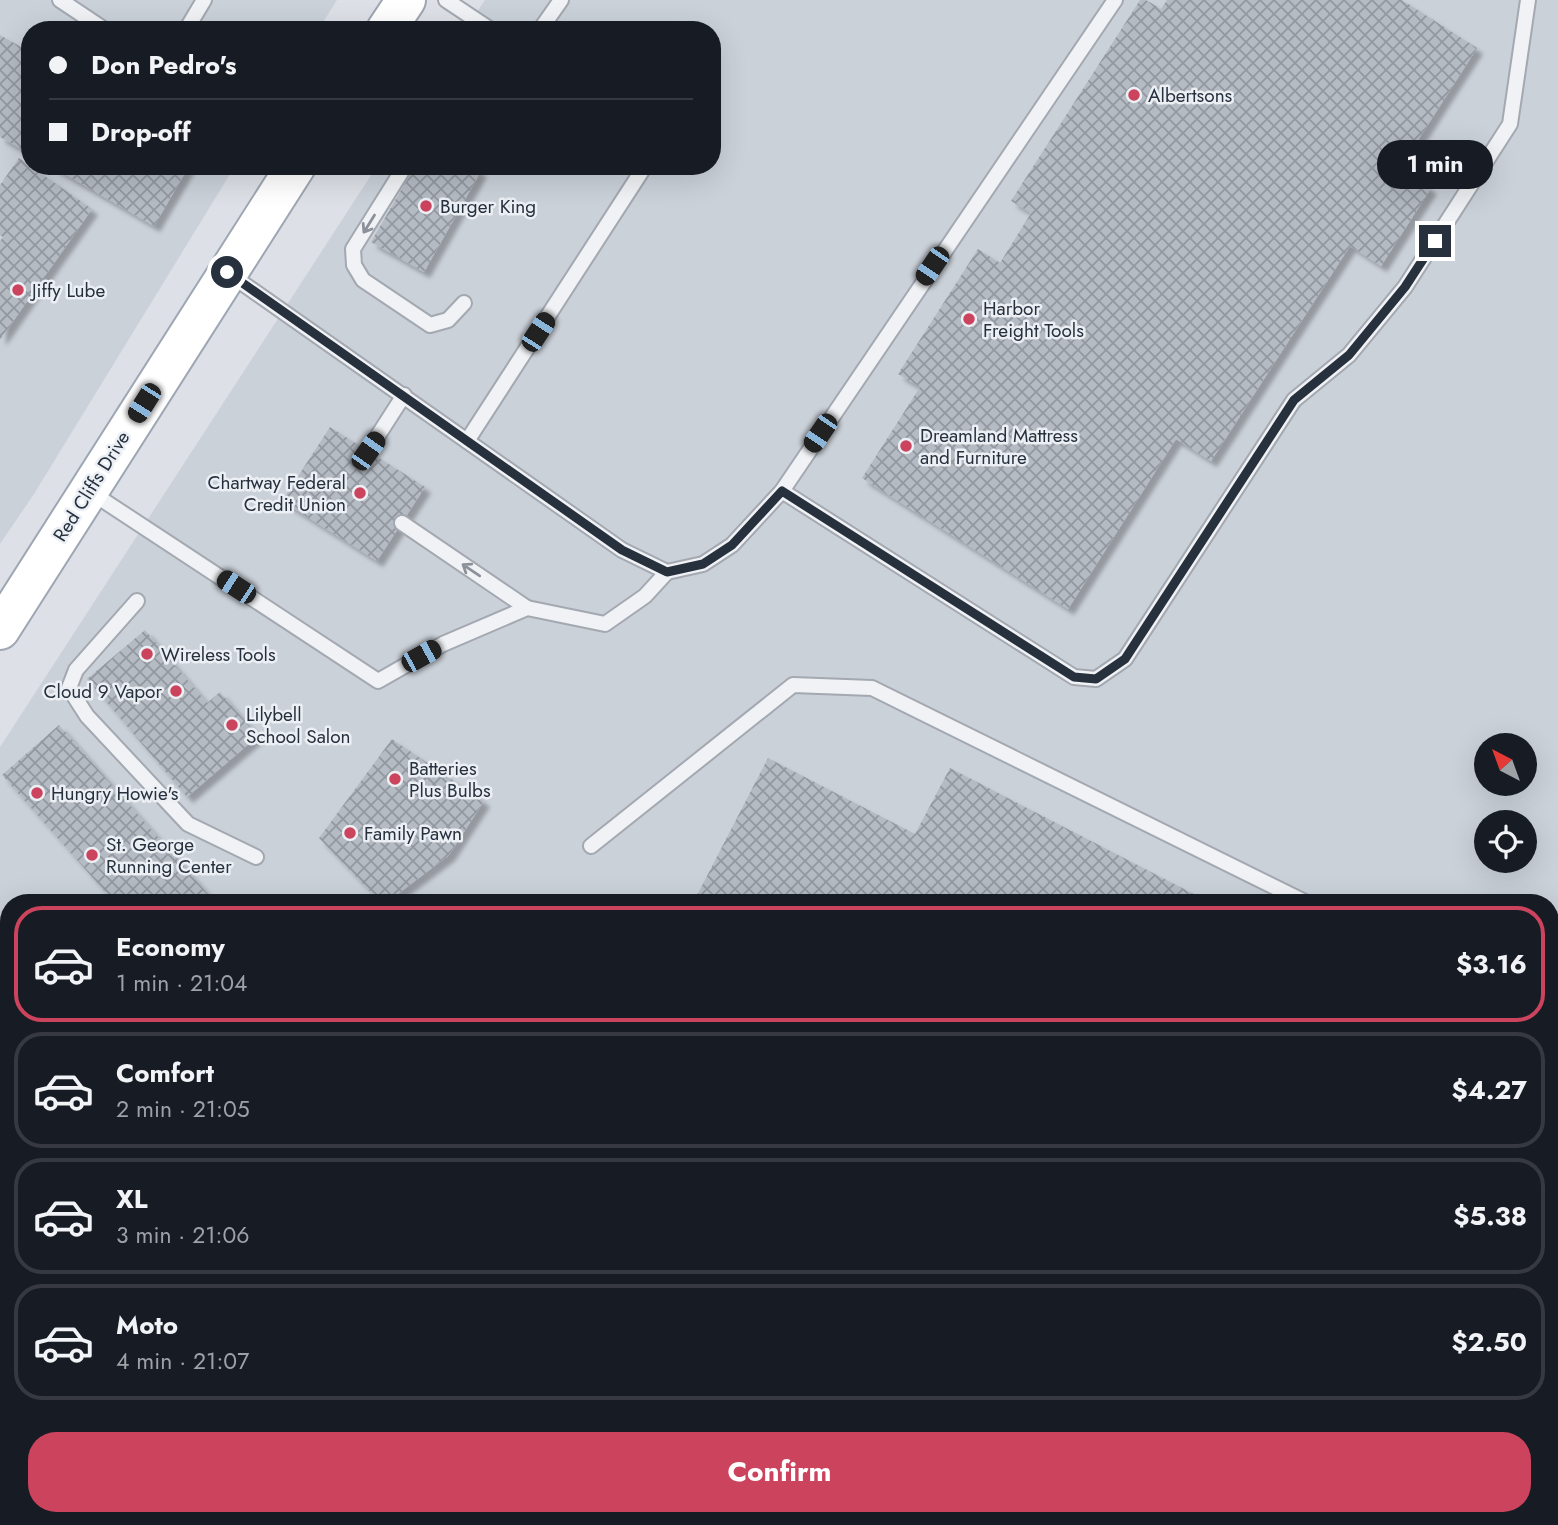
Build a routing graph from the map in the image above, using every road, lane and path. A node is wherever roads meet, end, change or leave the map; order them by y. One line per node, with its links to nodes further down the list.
1 (60, 0): 8 (lane)
2 (204, 0): 9 (lane)
3 (406, 0): 10 (main road)
4 (446, 0): 11 (lane)
5 (561, 0): 12 (lane)
6 (1115, 0): 22 (lane)
7 (1528, 0): 22 (lane)
8 (92, 21)
9 (191, 21)
10 (392, 21)
11 (478, 21)
12 (546, 21)
13 (290, 175): 16 (main road, Red Cliffs Drive)
14 (399, 175): 17 (lane, one-way to 17)
15 (639, 175): 19 (lane)
16 (227, 272): 18 (lane); 21 (main road, Red Cliffs Drive)
17 (464, 303)
18 (404, 395): 19 (lane); 20 (lane)
19 (467, 441): 24 (lane)
20 (368, 451)
21 (88, 490): 26 (lane); 27 (main road, Red Cliffs Drive)
22 (782, 491): 24 (lane)
23 (402, 523): 26 (lane, one-way to 23)
24 (667, 572): 26 (lane)
25 (137, 601): 29 (lane)
26 (527, 608)
27 (0, 630)
28 (591, 846): 30 (lane)
29 (256, 857)
30 (1289, 894)

